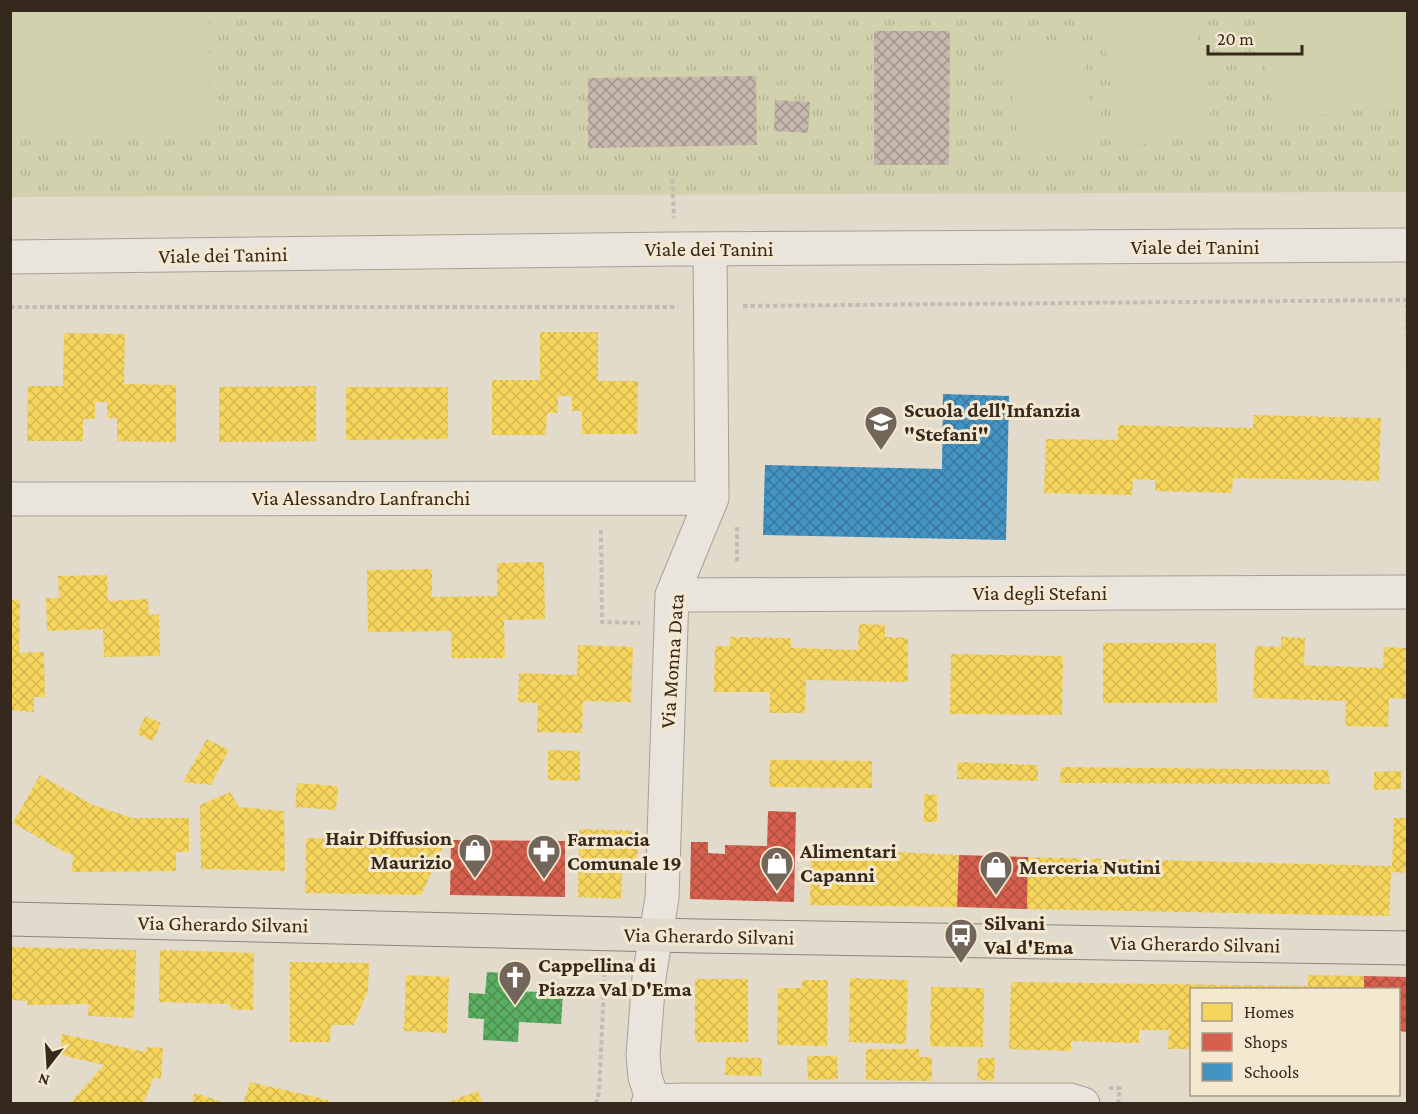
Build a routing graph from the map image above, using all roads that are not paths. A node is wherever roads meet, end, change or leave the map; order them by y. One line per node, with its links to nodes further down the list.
1 (1407, 245): 2 (street, Viale dei Tanini)
2 (710, 249): 3 (street, Viale dei Tanini); 5 (street, Via Monna Data)
3 (10, 257)
4 (10, 498): 5 (street, Via Alessandro Lanfranchi)
5 (712, 498): 7 (street, Via Monna Data)
6 (1407, 592): 7 (street, Via degli Stefani)
7 (672, 595): 9 (street, Via Monna Data)
8 (10, 920): 9 (main road, Via Gherardo Silvani)
9 (656, 935): 10 (main road, Via Gherardo Silvani); 11 (street, Via Monna Data)
10 (1407, 948)
11 (651, 1103): 12 (street)
12 (1083, 1104)

